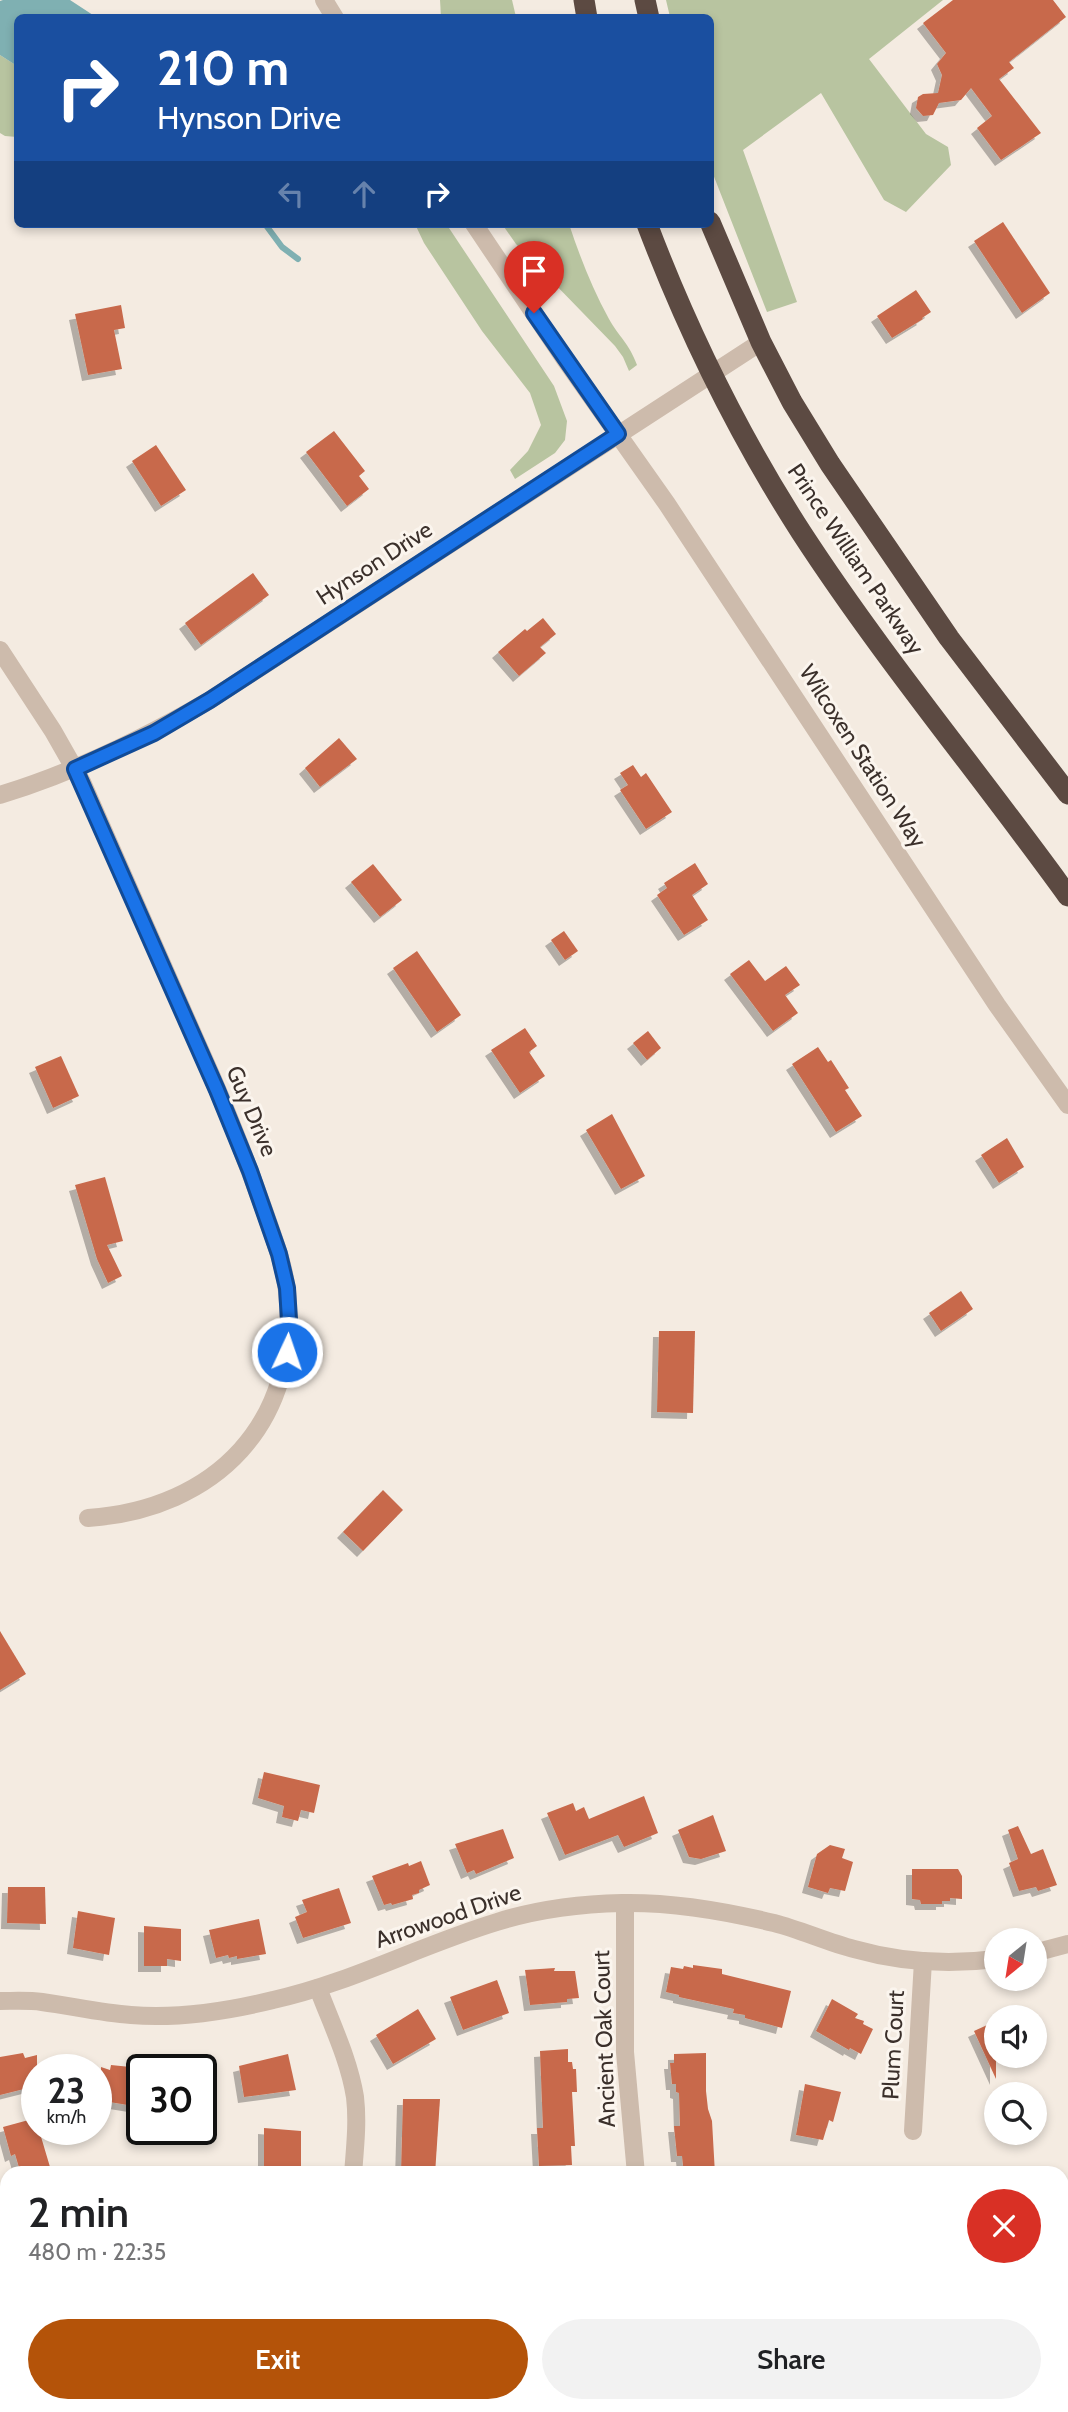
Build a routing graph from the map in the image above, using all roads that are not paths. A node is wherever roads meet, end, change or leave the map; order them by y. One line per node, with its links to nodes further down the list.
1 (477, 228): 6 (street, Wilcoxen Station Way)
2 (649, 228): 5 (highway, Prince William Parkway)
3 (713, 228): 4 (highway, Prince William Parkway)
4 (761, 342): 5 (street, Hynson Drive); 9 (highway, Prince William Parkway)
5 (710, 374): 6 (street, Hynson Drive); 11 (highway, Prince William Parkway)
6 (618, 434): 8 (street, Hynson Drive); 12 (street, Wilcoxen Station Way)
7 (0, 650): 8 (street, Guy Drive)
8 (75, 769): 10 (street, Hynson Drive); 13 (street, Guy Drive)
9 (1068, 794)
10 (0, 795)
11 (1068, 896)
12 (1068, 1105)
13 (88, 1518)
14 (625, 1903): 18 (street, Arrowood Drive); 19 (street, Arrowood Drive); 23 (street, Ancient Oak Court)
15 (1068, 1944): 16 (street)
16 (1047, 1950)
17 (984, 1959): 18 (street, Arrowood Drive)
18 (923, 1961): 21 (street, Plum Court)
19 (318, 1988): 20 (street, Arrowood Drive); 22 (street)
20 (0, 2001)
21 (913, 2131)
22 (354, 2166)
23 (634, 2166)

